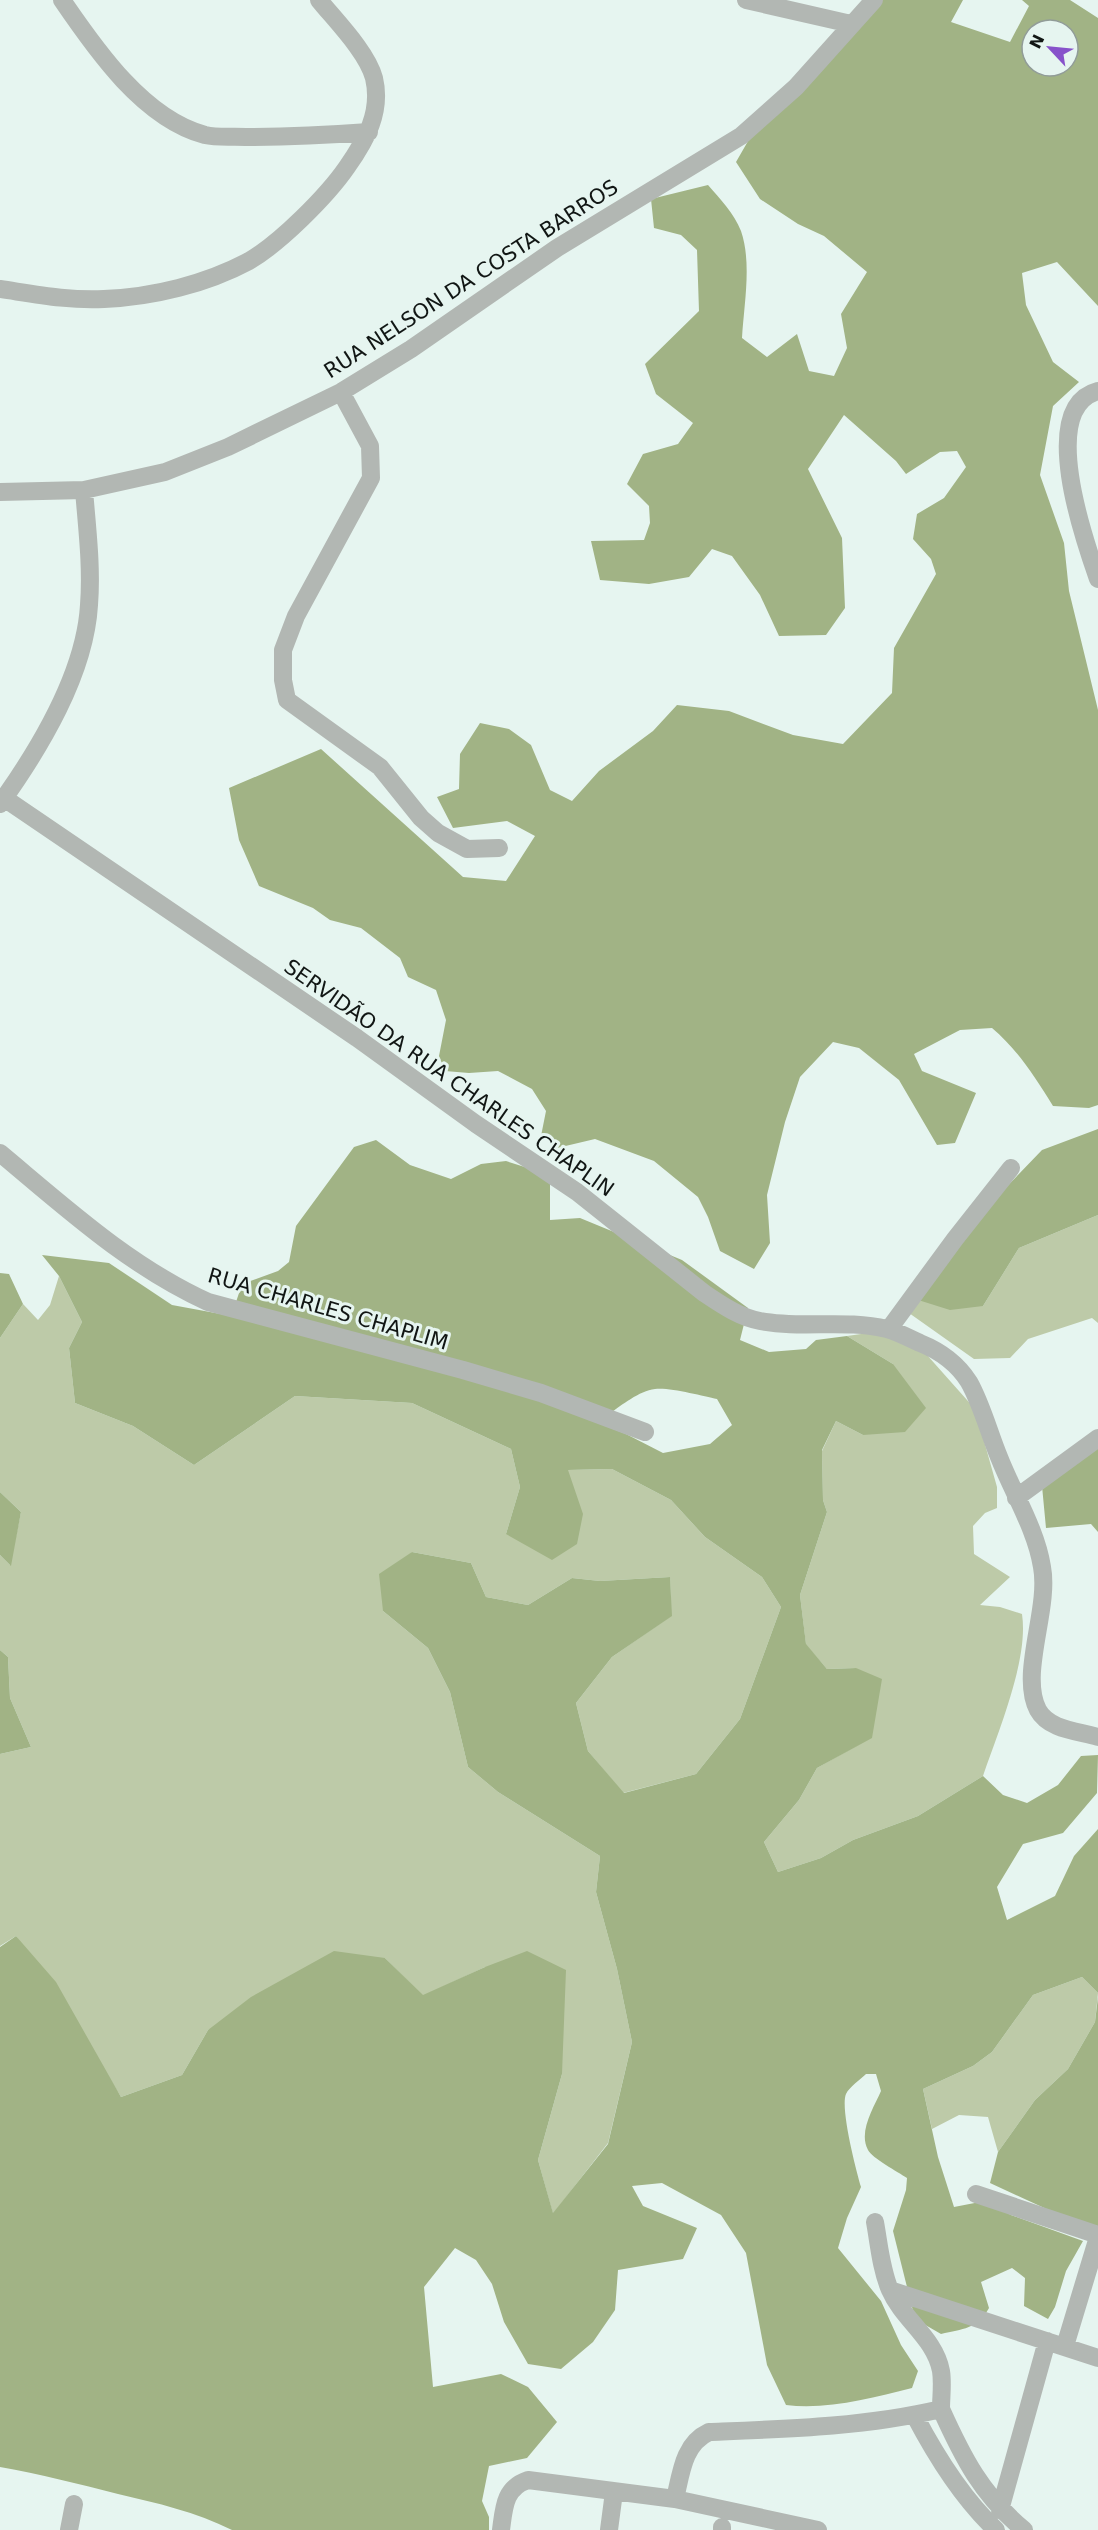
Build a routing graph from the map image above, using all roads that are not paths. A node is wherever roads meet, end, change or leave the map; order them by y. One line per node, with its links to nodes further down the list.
1 (62, 0): 6 (street)
2 (319, 0): 6 (street)
3 (746, 0): 5 (street)
4 (874, 0): 5 (street, RUA NELSON DA COSTA BARROS)
5 (851, 24): 9 (street, RUA NELSON DA COSTA BARROS)
6 (369, 132): 7 (street)
7 (0, 289)
8 (1098, 391): 12 (street)
9 (341, 392): 10 (street, RUA NELSON DA COSTA BARROS); 14 (street)
10 (84, 490): 11 (street, RUA NELSON DA COSTA BARROS); 13 (street)
11 (0, 492)
12 (1098, 579)
13 (2, 801): 17 (street, SERVIDÃO DA RUA CHARLES CHAPLIN)
14 (500, 848)
15 (0, 1153): 18 (street, RUA CHARLES CHAPLIM)
16 (1011, 1168): 17 (street)
17 (889, 1329): 20 (street, SERVIDÃO DA RUA CHARLES CHAPLIN)
18 (645, 1432)
19 (1098, 1438): 20 (street)
20 (1016, 1497): 21 (street, SERVIDÃO DA RUA CHARLES CHAPLIN)
21 (1098, 1737)
22 (976, 2194): 24 (street)
23 (875, 2222): 25 (street)
24 (1098, 2236): 27 (street)
25 (890, 2290): 26 (street); 29 (street)
26 (1047, 2341): 27 (street); 34 (street)
27 (1065, 2346): 28 (street)
28 (1098, 2358)
29 (941, 2409): 30 (street); 34 (street)
30 (915, 2416): 32 (street); 39 (street)
31 (614, 2492): 32 (street); 36 (street); 37 (street)
32 (675, 2499): 38 (street)
33 (74, 2504): 35 (street)
34 (1000, 2510): 40 (street)
35 (69, 2530)
36 (501, 2530)
37 (609, 2530)
38 (818, 2530)
39 (996, 2530)
40 (1024, 2530)

